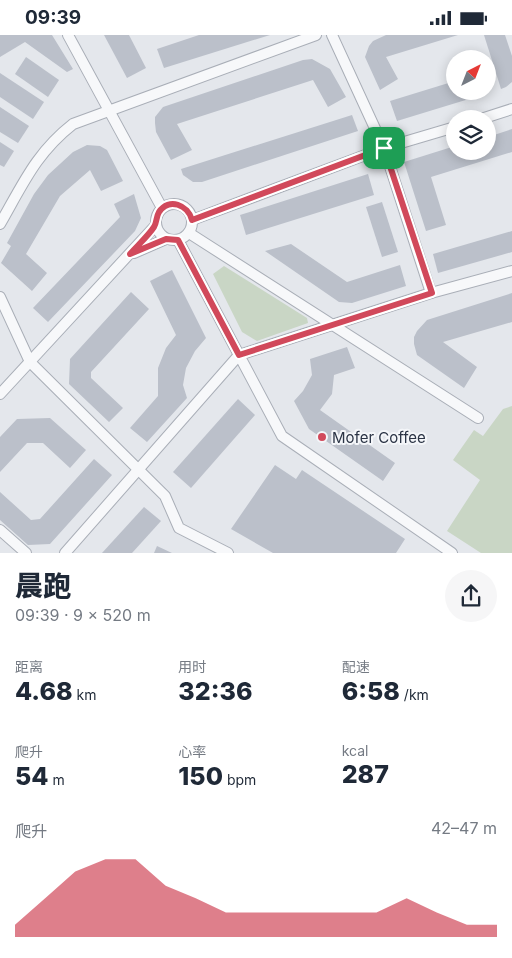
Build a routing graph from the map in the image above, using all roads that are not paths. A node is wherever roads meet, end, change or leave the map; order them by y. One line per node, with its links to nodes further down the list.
1 (68, 35): 5 (street)
2 (316, 35): 5 (street)
3 (332, 35): 8 (street)
4 (512, 109): 6 (street)
5 (108, 111): 9 (street); 11 (street)
6 (496, 114)
7 (446, 130): 8 (street)
8 (384, 148): 10 (street); 18 (street)
9 (162, 208): 10 (street); 12 (street)
10 (192, 220): 13 (street)
11 (0, 224)
12 (156, 225): 14 (street); 16 (street)
13 (189, 233): 15 (street); 20 (street)
14 (166, 239): 15 (street); 16 (street)
15 (178, 240): 21 (street)
16 (130, 254): 22 (street)
17 (512, 271): 18 (street)
18 (432, 293): 20 (street)
19 (0, 297): 22 (street)
20 (334, 325): 21 (street); 24 (street)
21 (239, 355): 25 (street); 30 (street)
22 (30, 362): 23 (street); 25 (street)
23 (0, 394)
24 (478, 418)
25 (139, 469): 28 (street); 29 (street)
26 (0, 530): 27 (street)
27 (26, 553)
28 (65, 553)
29 (228, 553)
30 (452, 553)

